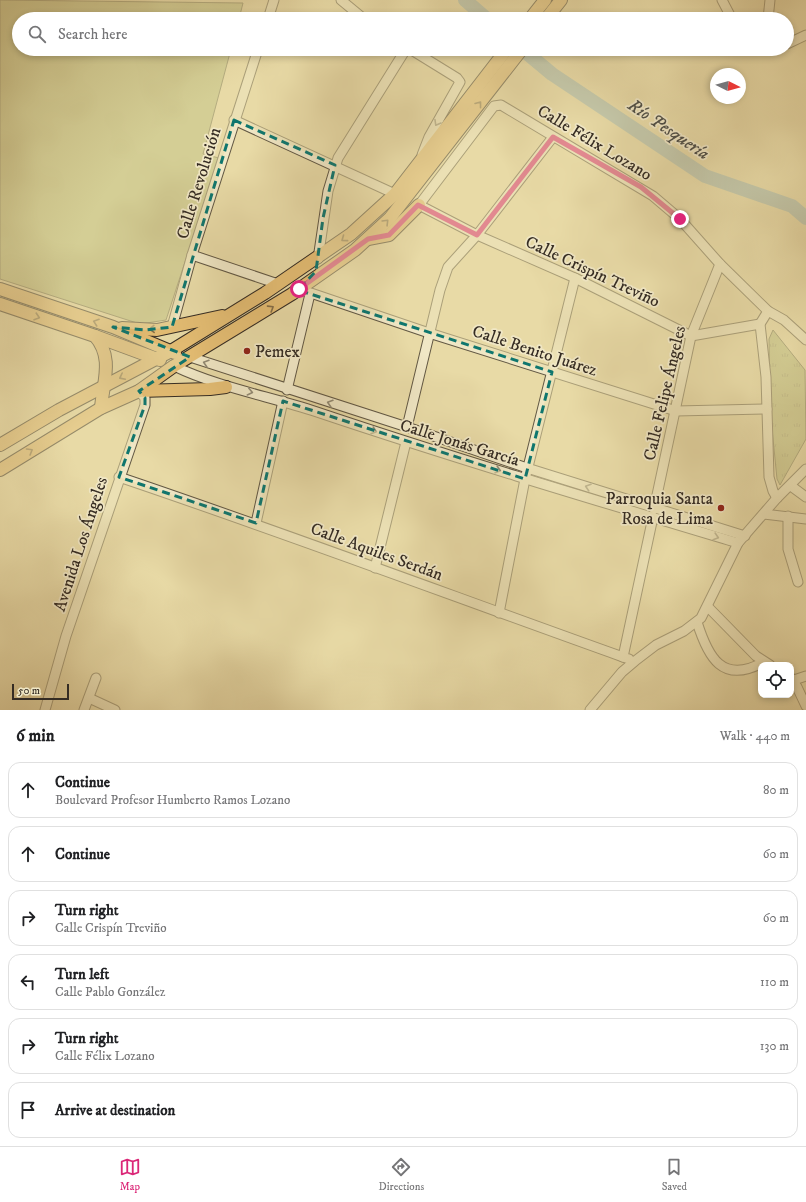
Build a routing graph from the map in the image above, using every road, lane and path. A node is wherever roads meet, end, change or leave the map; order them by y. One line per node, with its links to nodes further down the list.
1 (274, 0): 7 (street)
2 (341, 0): 8 (street)
3 (545, 0): 9 (main road)
4 (560, 0): 10 (main road)
5 (722, 0): 11 (street)
6 (770, 0): 12 (street)
7 (270, 12)
8 (356, 12)
9 (536, 12)
10 (551, 12)
11 (728, 12)
12 (769, 12)
13 (806, 35): 14 (street)
14 (794, 41)
15 (256, 56): 20 (street, Calle Revolución)
16 (402, 56): 23 (street)
17 (421, 56): 24 (street, one-way to 24)
18 (502, 56): 21 (main road)
19 (516, 56): 21 (main road, one-way to 19)
20 (234, 120): 23 (street); 29 (street, Calle Revolución)
21 (450, 131): 24 (main road); 28 (main road, one-way to 21)
22 (553, 137): 26 (street, Calle Félix Lozano); 27 (street); 31 (street, Calle Félix Lozano)
23 (335, 165): 25 (street); 30 (street)
24 (418, 166): 25 (main road)
25 (395, 194): 30 (main road, one-way to 30)
26 (418, 205): 27 (street, Calle Crispín Treviño); 28 (main road)
27 (477, 235): 32 (street, Calle Crispín Treviño); 43 (street)
28 (368, 239): 35 (main road)
29 (192, 255): 33 (street); 42 (street, Calle Revolución)
30 (318, 259): 33 (main road); 35 (main road)
31 (720, 264): 38 (street, Calle Félix Lozano); 45 (street, Calle Felipe Ángeles)
32 (574, 278): 45 (street, Calle Crispín Treviño); 51 (street)
33 (278, 284): 36 (main road)
34 (0, 289): 41 (main road, one-way to 34)
35 (304, 290): 43 (street, Calle Benito Juárez); 48 (main road, one-way to 35); 54 (street)
36 (265, 293): 39 (main road); 48 (main road)
37 (0, 304): 44 (main road, one-way to 44)
38 (768, 311): 40 (street); 46 (street, Calle Félix Lozano)
39 (231, 314): 42 (main road); 47 (main road)
40 (760, 324): 45 (street); 58 (street)
41 (113, 327): 42 (main road, one-way to 41); 47 (main road)
42 (172, 327)
43 (429, 333): 51 (street, Calle Benito Juárez); 60 (street)
44 (95, 336): 49 (main road); 52 (main road)
45 (691, 336): 59 (street, Calle Felipe Ángeles)
46 (806, 340)
47 (171, 351): 48 (main road); 49 (main road)
48 (194, 354): 50 (main road); 54 (street, Calle Jonás García, one-way to 48)
49 (156, 359): 50 (main road); 52 (main road, one-way to 52)
50 (174, 366): 53 (street, Calle Jonás García); 55 (main road)
51 (552, 372): 59 (street, Calle Benito Juárez); 63 (street)
52 (103, 386): 57 (main road); 62 (main road)
53 (226, 387): 55 (main road); 56 (street, Calle Jonás García, one-way to 56)
54 (286, 390): 60 (street, Calle Jonás García, one-way to 54)
55 (139, 391): 57 (main road); 66 (street, Avenida Los Ángeles)
56 (283, 401): 61 (street, Calle Jonás García, one-way to 61); 75 (street)
57 (101, 408): 65 (main road, one-way to 57)
58 (767, 409): 59 (street, Calle Benito Juárez); 70 (street)
59 (676, 411): 71 (street, Calle Felipe Ángeles)
60 (407, 427): 63 (street, Calle Jonás García)
61 (406, 442): 67 (street, Calle Jonás García, one-way to 67); 78 (street)
62 (0, 445)
63 (527, 468): 67 (street); 71 (street, Calle Jonás García, one-way to 63)
64 (806, 469): 68 (street)
65 (0, 470)
66 (119, 477): 75 (street, Calle Aquiles Serdán); 93 (street, Avenida Los Ángeles)
67 (525, 479): 71 (street, Calle Jonás García); 81 (street)
68 (791, 486): 69 (street); 70 (street)
69 (806, 497)
70 (777, 498): 72 (street)
71 (654, 513): 76 (street, Calle Jonás García); 77 (street, Calle Jonás García, one-way to 77); 83 (street, Calle Felipe Ángeles)
72 (764, 514): 73 (street); 76 (street)
73 (788, 516): 74 (street); 79 (street)
74 (806, 519)
75 (256, 523): 78 (street, Calle Aquiles Serdán)
76 (745, 536): 77 (street)
77 (738, 543): 80 (street)
78 (375, 568): 81 (street, Calle Aquiles Serdán)
79 (798, 582)
80 (708, 607): 82 (street); 85 (street)
81 (499, 613): 83 (street, Calle Aquiles Serdán)
82 (697, 622): 84 (street); 86 (street)
83 (623, 657): 84 (street)
84 (635, 661): 96 (street)
85 (765, 662)
86 (758, 667)
87 (806, 676): 89 (street)
88 (96, 678): 91 (street)
89 (794, 679)
90 (794, 683): 92 (street)
91 (89, 698): 94 (street); 95 (street)
92 (806, 706)
93 (45, 710)
94 (84, 710)
95 (115, 710)
96 (590, 710)

